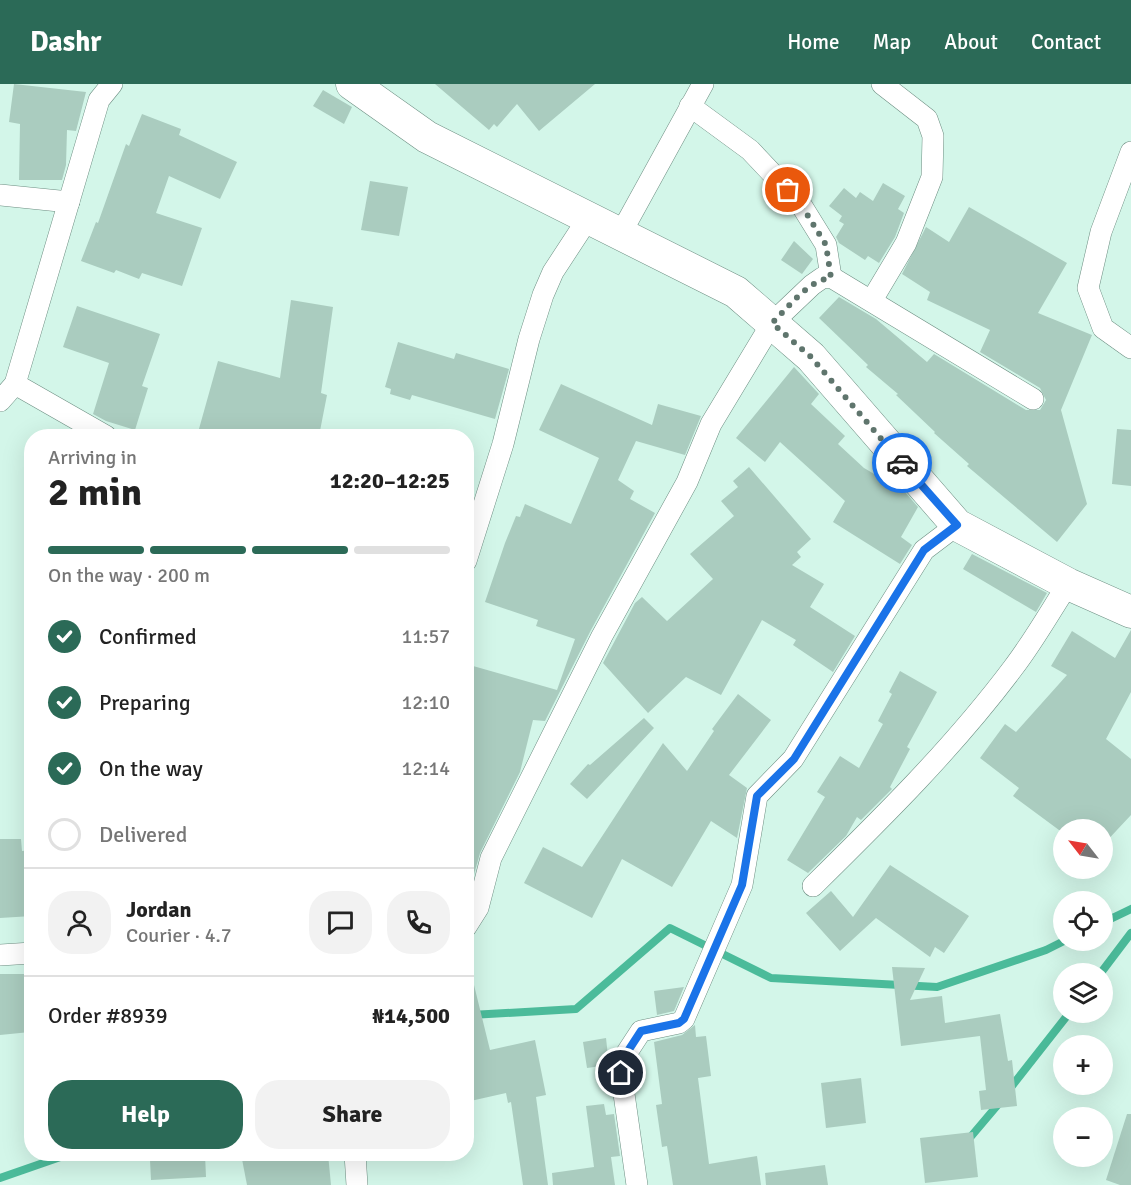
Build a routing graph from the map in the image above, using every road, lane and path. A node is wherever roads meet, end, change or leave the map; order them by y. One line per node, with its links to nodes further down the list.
1 (111, 84): 8 (street)
2 (352, 84): 9 (street)
3 (703, 84): 5 (street)
4 (882, 84): 12 (street)
5 (690, 106): 10 (street); 11 (street)
6 (1131, 152): 14 (street)
7 (0, 195): 8 (street)
8 (69, 202): 15 (street)
9 (589, 217): 10 (street); 20 (street)
10 (621, 233): 13 (street)
11 (831, 278): 12 (street); 13 (street)
12 (872, 300): 16 (street)
13 (772, 323): 19 (street); 24 (street)
14 (1131, 348)
15 (15, 384): 17 (street); 18 (street)
16 (1033, 399)
17 (0, 401)
18 (94, 429)
19 (957, 525): 21 (street); 29 (street)
20 (474, 535)
21 (1068, 584): 22 (street); 23 (street)
22 (1131, 612)
23 (813, 886)
24 (474, 914)
25 (24, 954): 26 (street)
26 (0, 955)
27 (355, 1161): 28 (street)
28 (357, 1185)
29 (637, 1185)

